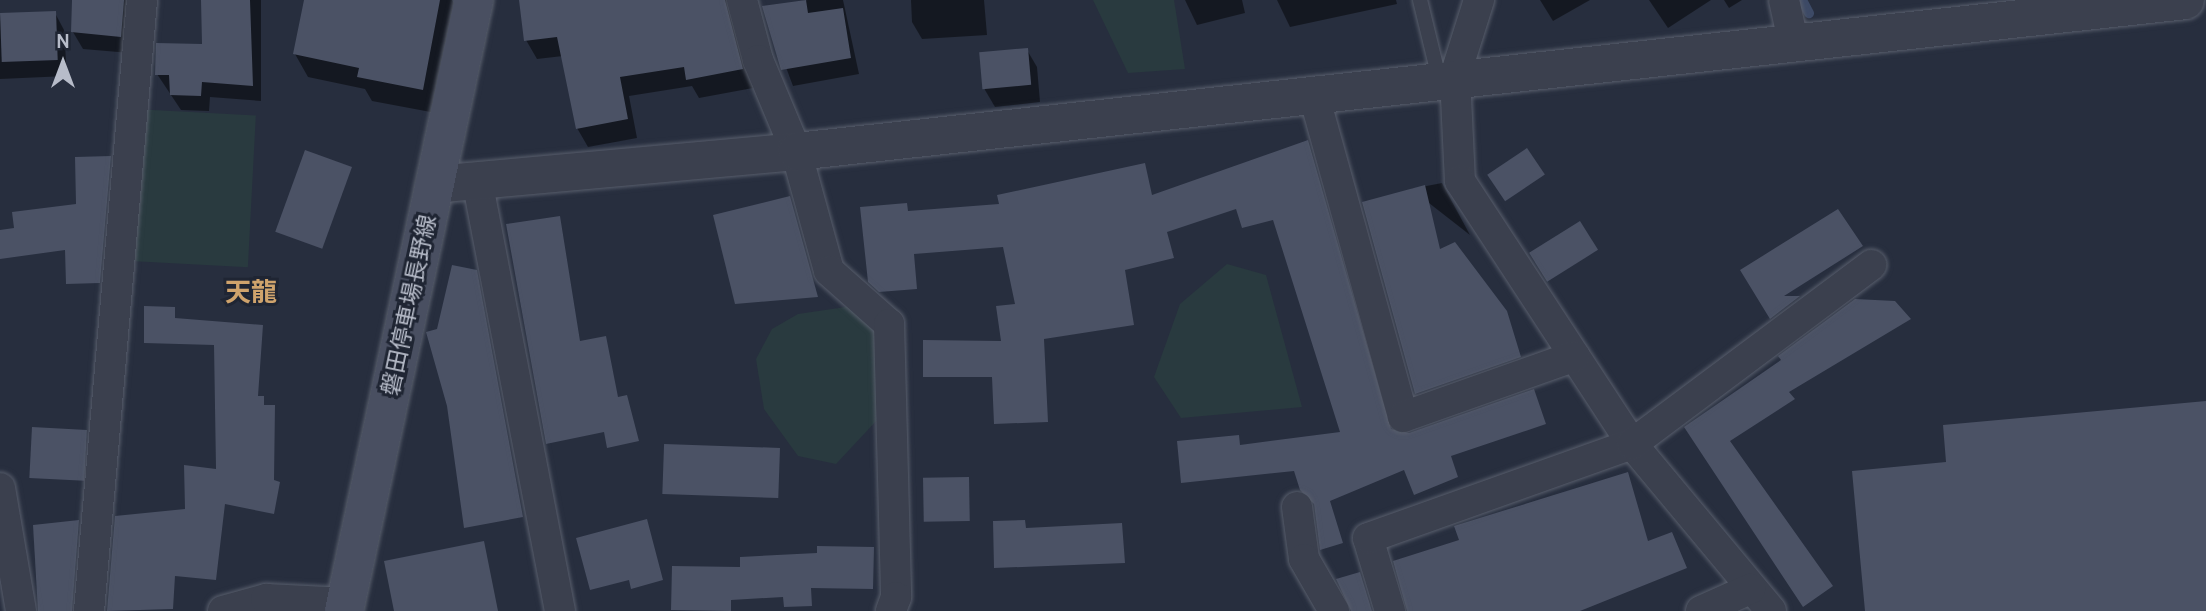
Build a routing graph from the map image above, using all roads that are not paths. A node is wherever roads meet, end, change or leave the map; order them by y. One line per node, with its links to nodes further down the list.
1 (142, 0): 22 (street)
2 (474, 0): 13 (main road, 磐田停車場長野線)
3 (742, 0): 11 (street)
4 (1420, 0): 9 (lane)
5 (1479, 0): 9 (street)
6 (1784, 0): 8 (street)
7 (2185, 0): 8 (street)
8 (1793, 41): 9 (street)
9 (1447, 77): 10 (street); 15 (street)
10 (1313, 92): 11 (street); 15 (street)
11 (796, 151): 12 (street); 25 (street)
12 (477, 180): 13 (street); 24 (street)
13 (434, 184): 20 (main road, 磐田停車場長野線)
14 (1871, 265): 16 (street)
15 (1575, 356): 16 (street)
16 (1632, 444): 19 (street); 27 (street)
17 (0, 488): 21 (street)
18 (1297, 507): 26 (street)
19 (1750, 589): 28 (street); 29 (street)
20 (345, 607): 23 (street)
21 (21, 611)
22 (89, 611)
23 (223, 611)
24 (560, 611)
25 (891, 611)
26 (1334, 611)
27 (1390, 611)
28 (1701, 611)
29 (1771, 611)

